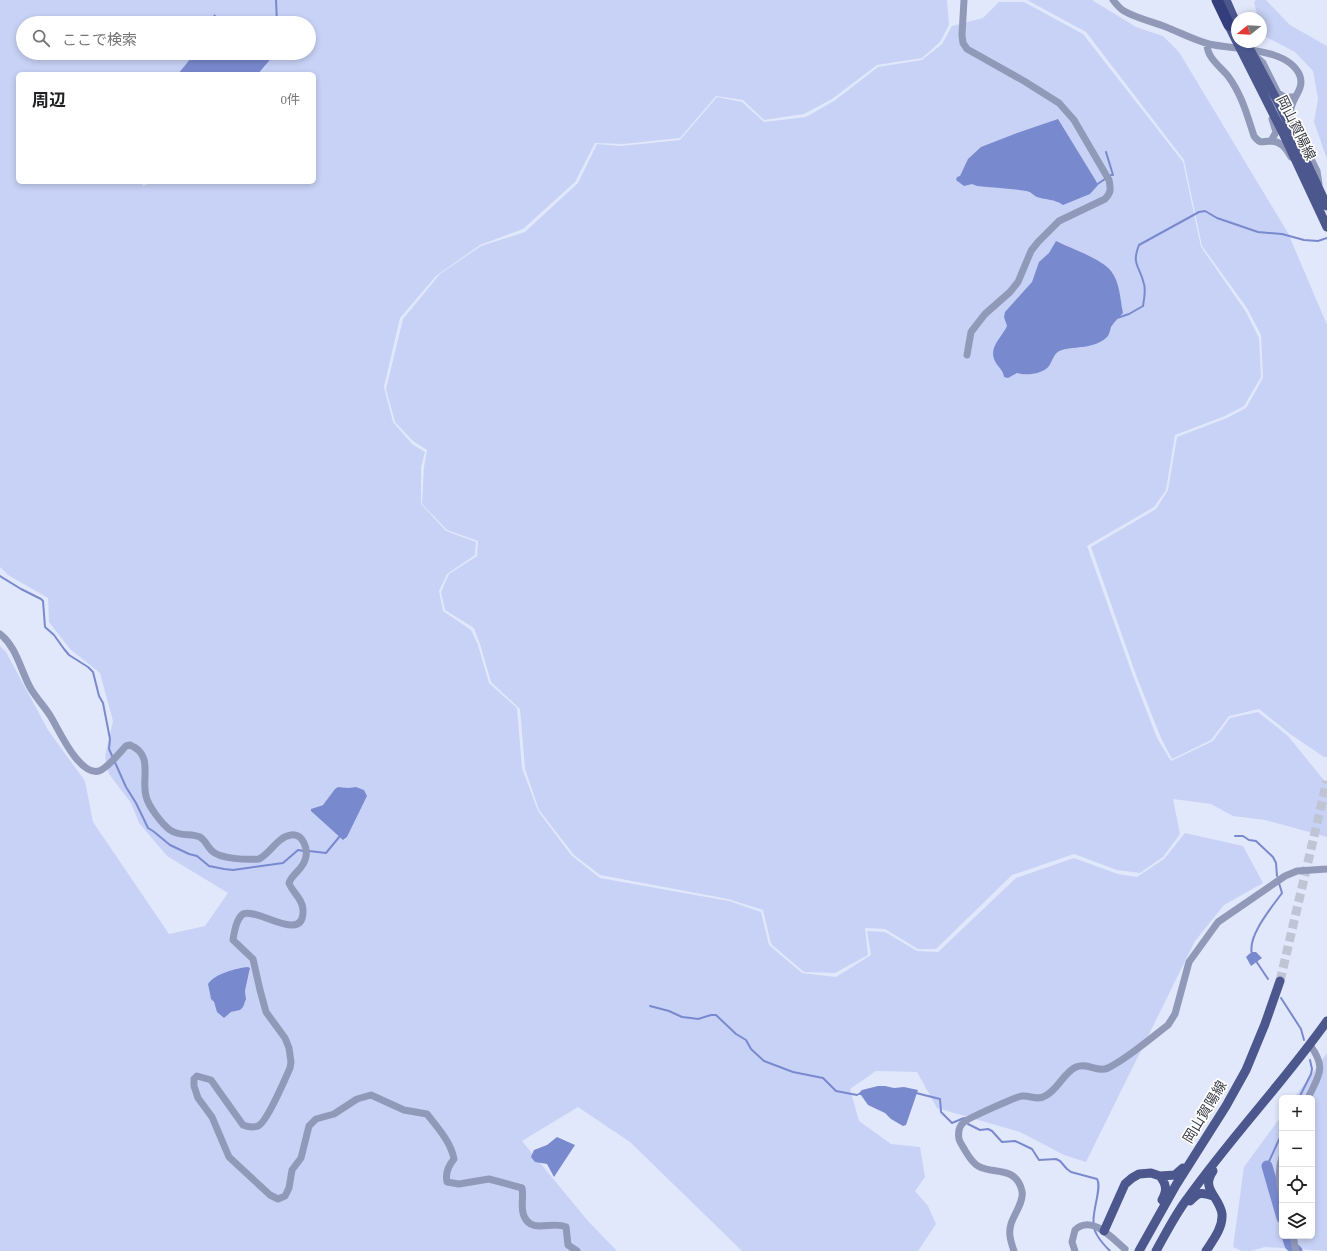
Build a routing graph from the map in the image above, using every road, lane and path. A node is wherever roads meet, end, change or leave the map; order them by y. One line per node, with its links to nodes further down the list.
1 (964, 0): 18 (street)
2 (1113, 0): 7 (street)
3 (1215, 0): 6 (highway)
4 (1225, 0): 5 (highway)
5 (1231, 17)
6 (1231, 21)
7 (1207, 44): 12 (street); 13 (street)
8 (1240, 48): 11 (main road, 岡山賀陽線)
9 (1249, 48): 10 (main road, 岡山賀陽線)
10 (1252, 54): 12 (street); 15 (main road, 岡山賀陽線)
11 (1249, 65): 13 (street); 14 (main road, 岡山賀陽線)
12 (1296, 96): 15 (street)
13 (1271, 141): 14 (street)
14 (1309, 187): 17 (main road, 岡山賀陽線)
15 (1320, 189): 16 (main road, 岡山賀陽線)
16 (1327, 206)
17 (1327, 227)
18 (967, 355)
19 (0, 634): 34 (street)
20 (1327, 869): 35 (street)
21 (1280, 981): 25 (main road, 岡山賀陽線)
22 (1326, 1021): 23 (main road)
23 (1310, 1046): 24 (street); 26 (main road)
24 (1309, 1095)
25 (1218, 1119): 27 (main road); 30 (main road, 岡山賀陽線)
26 (1230, 1142): 28 (main road); 38 (main road)
27 (1160, 1176): 29 (main road); 30 (main road)
28 (1213, 1196): 38 (main road); 39 (main road)
29 (1104, 1231): 32 (street); 36 (street)
30 (1149, 1234): 37 (main road, 岡山賀陽線)
31 (1294, 1239): 33 (street)
32 (1125, 1249)
33 (1296, 1249)
34 (577, 1251)
35 (1014, 1251)
36 (1074, 1251)
37 (1139, 1251)
38 (1156, 1251)
39 (1206, 1251)

